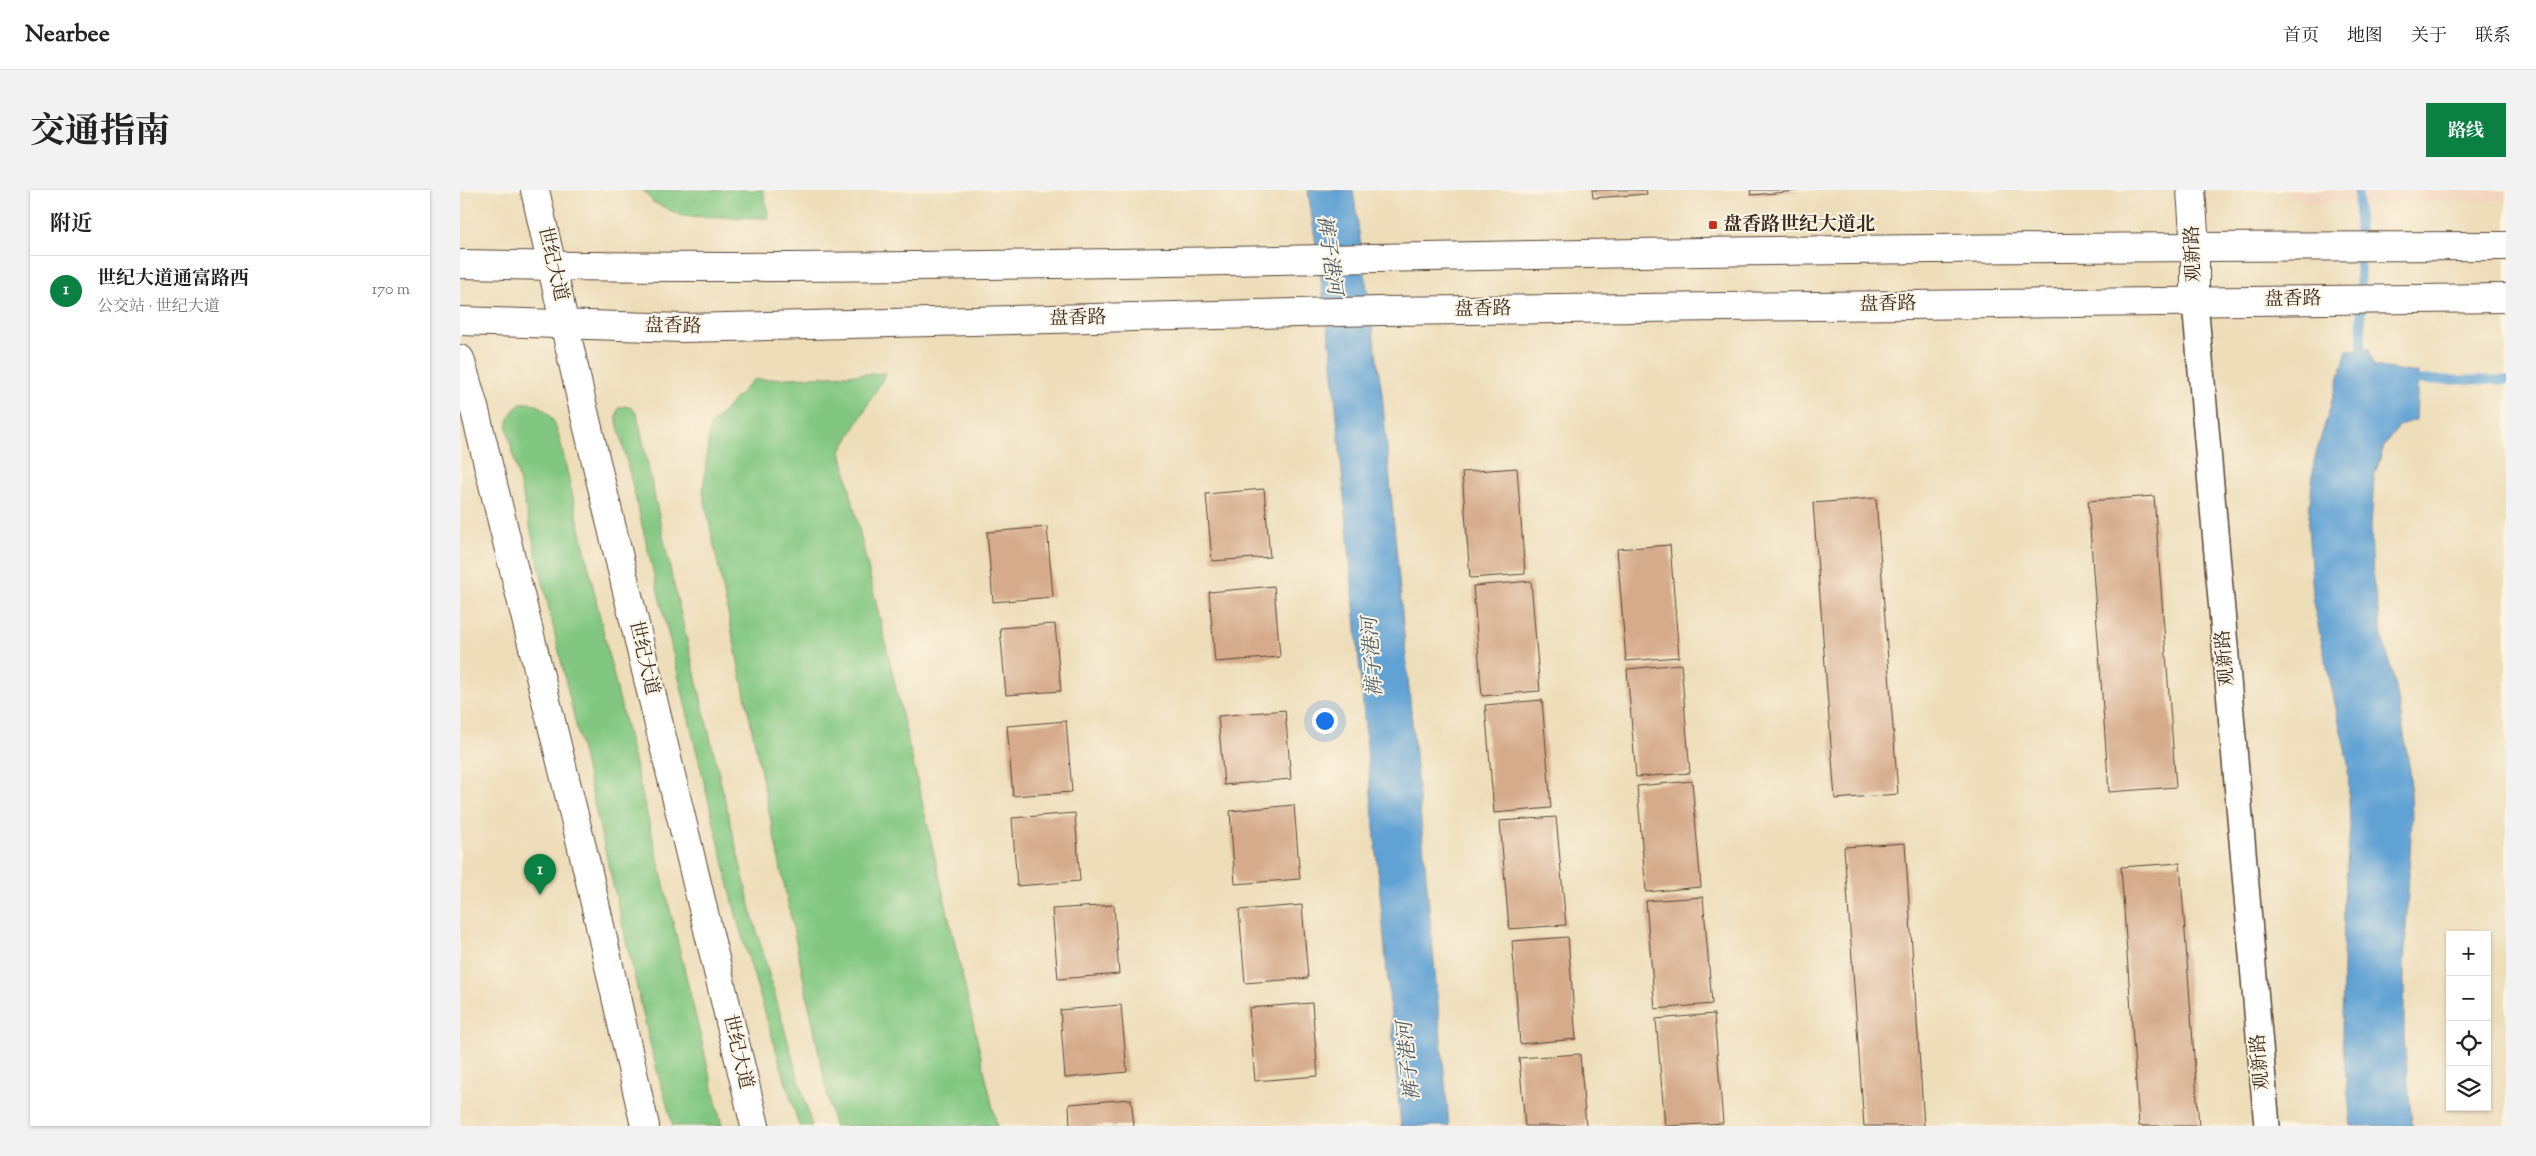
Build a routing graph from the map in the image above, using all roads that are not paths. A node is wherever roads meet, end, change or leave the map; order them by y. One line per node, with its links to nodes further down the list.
1 (535, 190): 6 (street, 世纪大道)
2 (2191, 190): 3 (street, 观新路)
3 (2195, 246): 4 (street); 6 (street); 8 (street, 观新路)
4 (2506, 246)
5 (460, 264): 6 (street)
6 (552, 266): 10 (street, 世纪大道)
7 (2506, 298): 8 (street, 盘香路)
8 (2196, 302): 10 (street, 盘香路); 16 (street, 观新路)
9 (460, 321): 10 (street, 盘香路)
10 (566, 325): 15 (street, 世纪大道)
11 (460, 359): 12 (street)
12 (629, 1055): 13 (street); 14 (street)
13 (645, 1126)
14 (653, 1126)
15 (755, 1126)
16 (2267, 1126)

